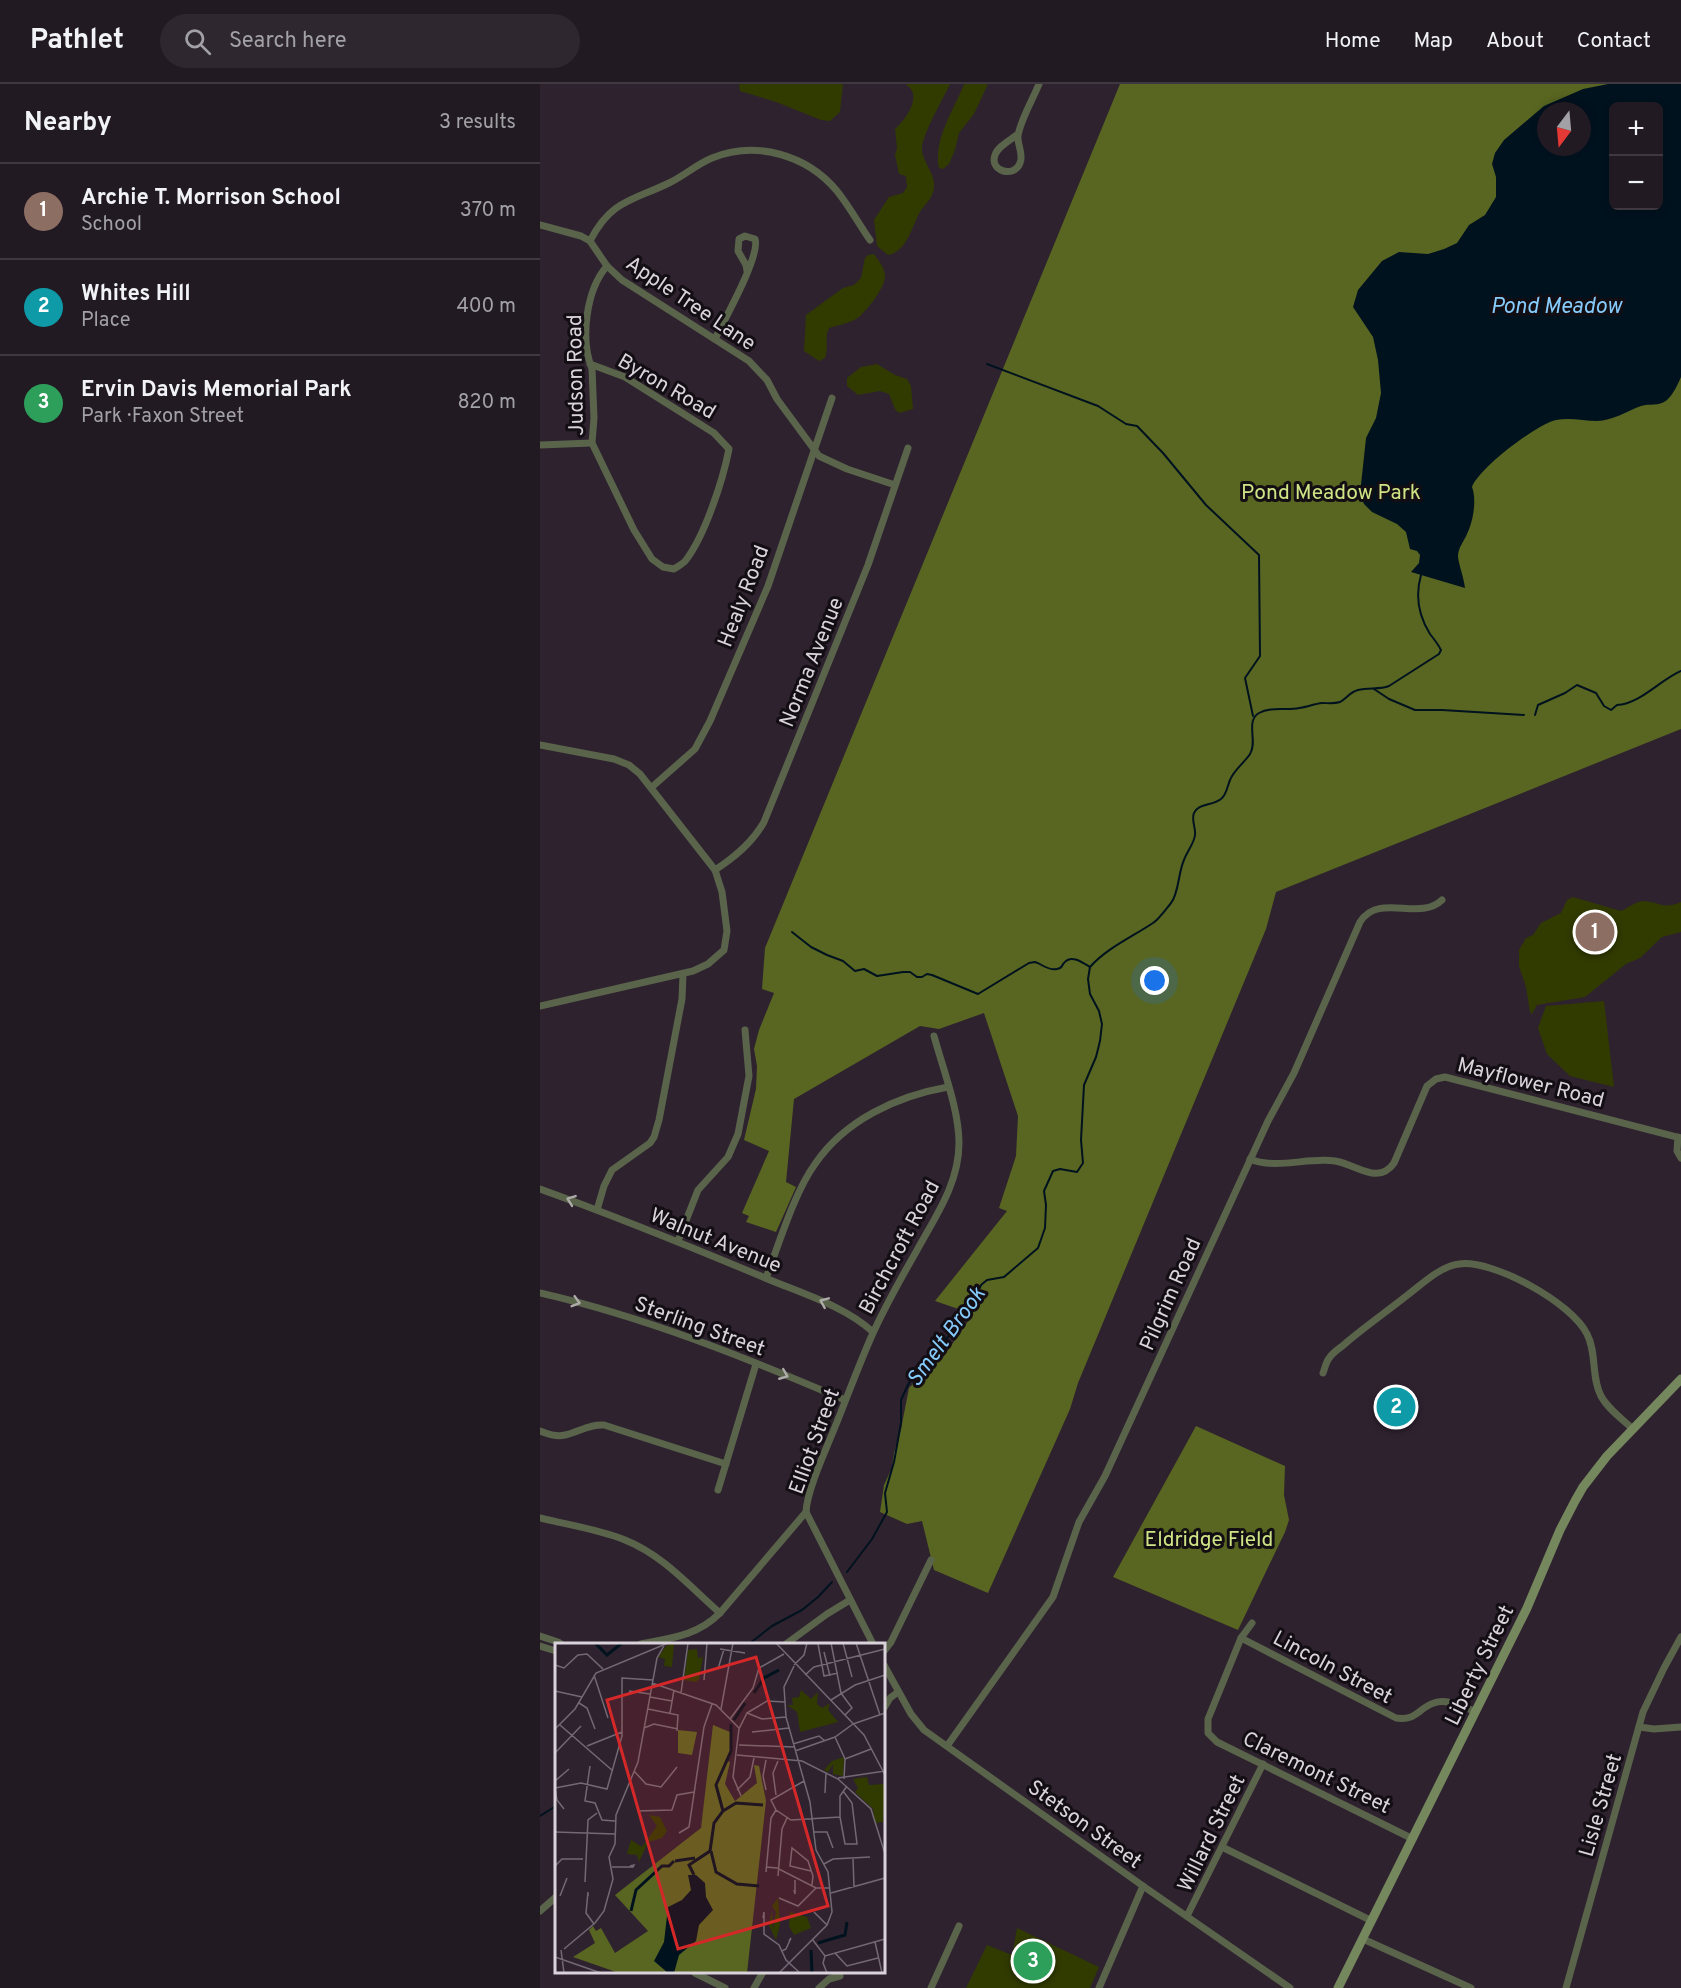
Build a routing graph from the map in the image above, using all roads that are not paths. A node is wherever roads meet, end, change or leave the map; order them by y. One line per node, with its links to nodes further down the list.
1 (1039, 84): 2 (street)
2 (1018, 134): 2 (street)
3 (540, 225): 5 (street)
4 (870, 240): 5 (street)
5 (590, 241): 6 (street, Apple Tree Lane)
6 (607, 266): 8 (street, Apple Tree Lane); 9 (street, Judson Road)
7 (747, 272): 7 (street); 8 (street)
8 (716, 339): 15 (street, Apple Tree Lane)
9 (590, 364): 11 (street, Judson Road); 12 (street, Byron Road)
10 (832, 398): 15 (street, Healy Road)
11 (592, 443): 12 (street, Judson Road); 13 (street)
12 (724, 443)
13 (540, 445)
14 (908, 448): 16 (street, Norma Avenue)
15 (814, 449): 16 (street, Apple Tree Lane); 18 (street, Healy Road)
16 (895, 485): 19 (street, Norma Avenue)
17 (540, 745): 18 (street)
18 (652, 787): 19 (street)
19 (715, 870): 21 (street)
20 (1443, 900): 28 (street, Pilgrim Road)
21 (683, 974): 22 (street); 30 (street)
22 (540, 1006)
23 (746, 1030): 31 (street)
24 (934, 1036): 25 (street, Birchcroft Road)
25 (948, 1087): 32 (street); 34 (street, Birchcroft Road)
26 (1680, 1137): 27 (street); 28 (street, Mayflower Road)
27 (1681, 1158)
28 (1251, 1159): 65 (street, Pilgrim Road)
29 (540, 1189): 30 (street, Walnut Avenue, one-way to 29)
30 (597, 1209): 31 (street, Walnut Avenue)
31 (678, 1241): 32 (street, Walnut Avenue)
32 (766, 1278): 34 (street, Walnut Avenue, one-way to 32)
33 (540, 1293): 35 (street, Sterling Street, one-way to 35)
34 (873, 1332): 38 (street, Elliot Street)
35 (756, 1364): 38 (street, Sterling Street, one-way to 38); 41 (street)
36 (1323, 1373): 39 (street)
37 (1681, 1379): 39 (main road, Liberty Street)
38 (845, 1400): 43 (street, Elliot Street)
39 (1633, 1429): 62 (main road, Liberty Street)
40 (540, 1431): 41 (street)
41 (726, 1464): 42 (street)
42 (718, 1490)
43 (806, 1512): 46 (street); 47 (street, Elliot Street)
44 (540, 1518): 47 (street)
45 (930, 1560): 57 (street)
46 (850, 1600): 54 (street); 55 (street)
47 (720, 1613): 53 (street, Elliot Street)
48 (1252, 1623): 51 (street)
49 (540, 1636): 52 (street)
50 (1681, 1637): 63 (street, Lisle Street)
51 (1241, 1638): 62 (street, Lincoln Street); 66 (street, Claremont Street)
52 (560, 1643)
53 (646, 1643)
54 (787, 1643)
55 (872, 1643)
56 (540, 1646): 58 (street)
57 (885, 1650)
58 (555, 1651)
59 (885, 1667): 60 (street, Stetson Street)
60 (898, 1692): 61 (street); 65 (street, Stetson Street)
61 (885, 1706)
62 (1476, 1712): 67 (main road, Liberty Street)
63 (1639, 1727): 64 (street); 87 (street, Lisle Street)
64 (1681, 1727)
65 (948, 1746): 69 (street, Stetson Street)
66 (1263, 1764): 67 (street, Claremont Street); 68 (street, Willard Street)
67 (1413, 1839): 73 (main road, Liberty Street)
68 (1222, 1848): 72 (street, Willard Street); 73 (street)
69 (1143, 1886): 72 (street, Stetson Street); 83 (street)
70 (555, 1898): 71 (street)
71 (540, 1911)
72 (1187, 1916): 84 (street, Stetson Street)
73 (1372, 1922): 75 (main road, Liberty Street)
74 (959, 1926): 82 (street)
75 (1363, 1939): 85 (main road, Liberty Street); 86 (street)
76 (695, 1973): 79 (street)
77 (762, 1973): 80 (street)
78 (840, 1976): 81 (street)
79 (725, 1988)
80 (754, 1988)
81 (819, 1988)
82 (931, 1988)
83 (1099, 1988)
84 (1290, 1988)
85 (1338, 1988)
86 (1472, 1988)
87 (1566, 1988)

